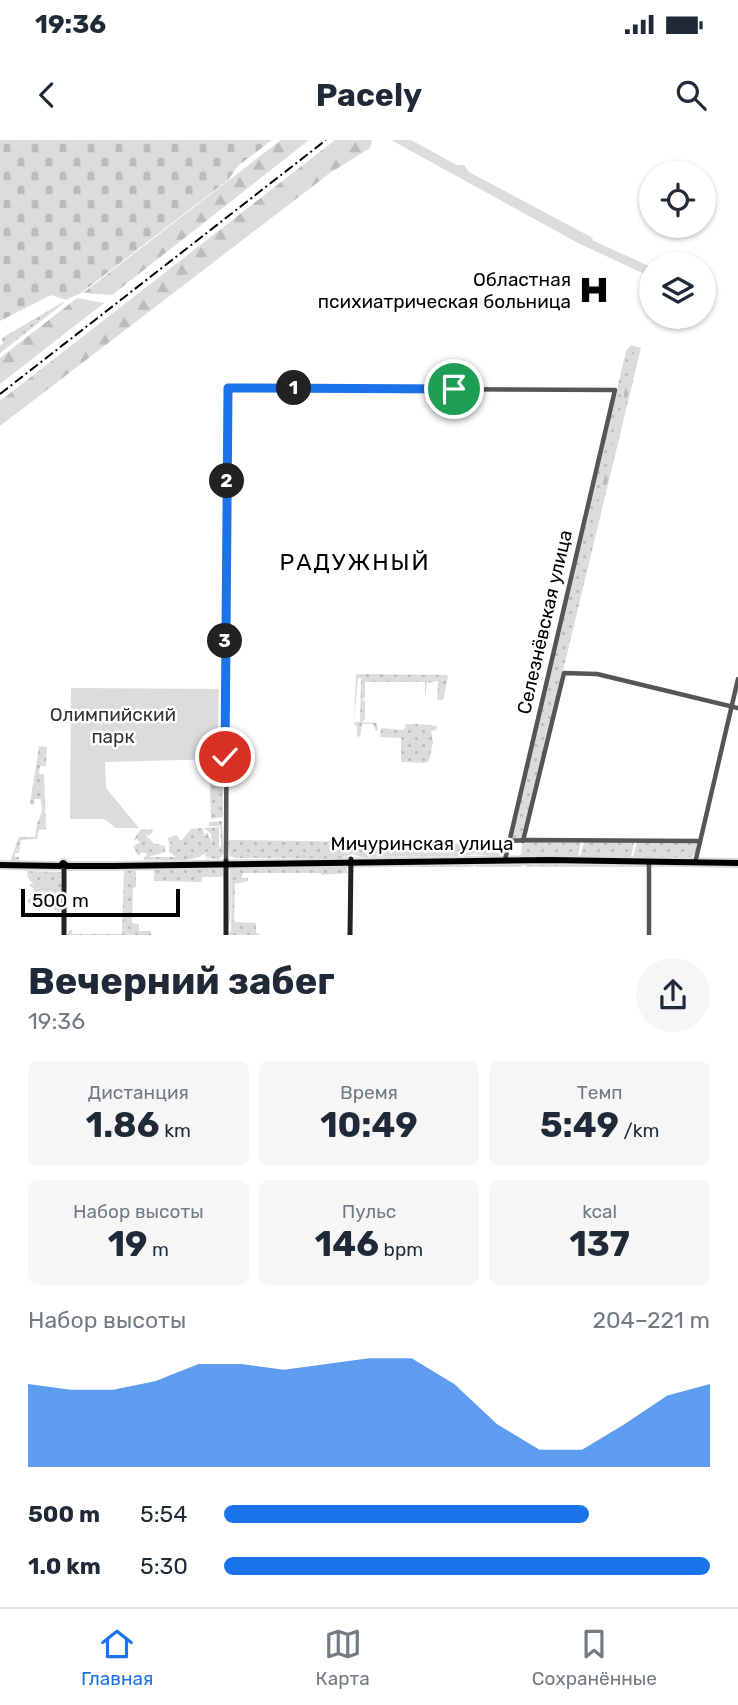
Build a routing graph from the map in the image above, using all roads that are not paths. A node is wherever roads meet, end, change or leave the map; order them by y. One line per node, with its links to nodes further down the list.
1 (738, 679): 2 (street)
2 (732, 706): 3 (street); 5 (street); 6 (street)
3 (738, 709)
4 (509, 841): 5 (street); 8 (street, Селезнёвская улица); 11 (street, Селезнёвская улица)
5 (523, 841): 6 (street)
6 (698, 841): 7 (street)
7 (696, 859): 8 (main road, Мичуринская улица); 10 (main road, Мичуринская улица)
8 (505, 860): 9 (main road, Мичуринская улица); 12 (main road, Мичуринская улица)
9 (351, 861): 11 (main road, Мичуринская улица); 17 (main road)
10 (738, 861): 12 (main road, Мичуринская улица)
11 (226, 862): 14 (main road, Мичуринская улица); 16 (main road)
12 (649, 862): 18 (street)
13 (0, 865): 14 (main road, Мичуринская улица)
14 (64, 867): 15 (main road)
15 (64, 935)
16 (226, 935)
17 (351, 935)
18 (649, 935)

